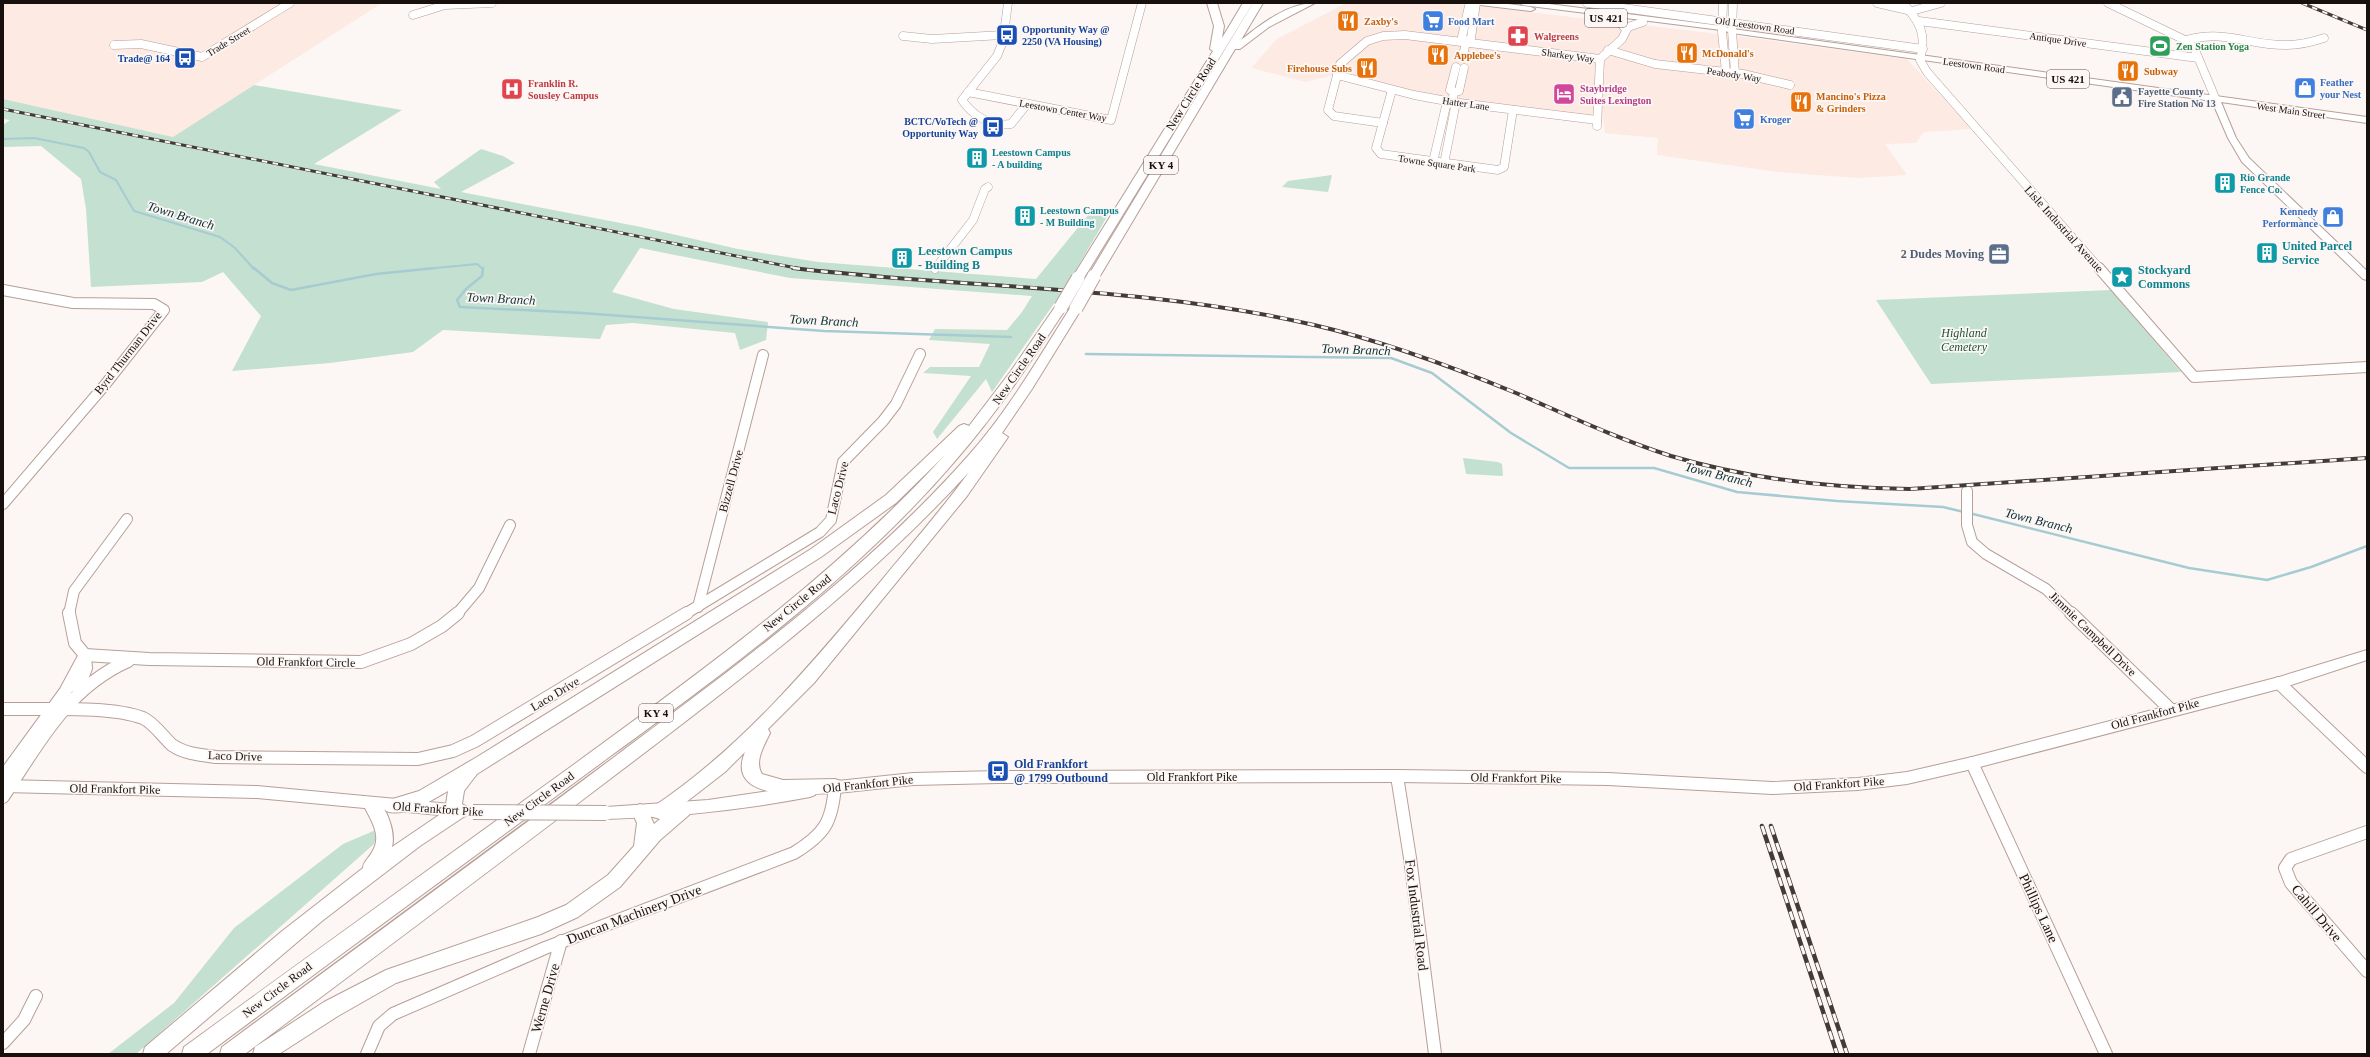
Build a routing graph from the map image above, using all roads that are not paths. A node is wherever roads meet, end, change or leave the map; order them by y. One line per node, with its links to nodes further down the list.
1 (290, 3): 34 (street, Trade Street)
2 (492, 3): 19 (street)
3 (1008, 3): 29 (street)
4 (1142, 3): 49 (street, Leestown Center Way)
5 (1212, 3): 40 (highway)
6 (1248, 3): 40 (highway, New Circle Road / KY 4)
7 (1258, 3): 37 (highway, New Circle Road / KY 4)
8 (1310, 3): 37 (highway)
9 (1475, 3): 33 (street)
10 (1480, 3): 22 (main road, Leestown Road / US 421)
11 (1523, 3): 26 (main road, Leestown Road / US 421)
12 (1587, 3): 26 (street, Old Leestown Road)
13 (1723, 3): 26 (street)
14 (1733, 3): 25 (street)
15 (1877, 3): 20 (street)
16 (1903, 3): 20 (street)
17 (1941, 3): 20 (street)
18 (2108, 3): 32 (street)
19 (446, 4): 21 (street)
20 (1910, 10): 23 (street)
21 (413, 16)
22 (1609, 18): 24 (main road, Leestown Road / US 421); 27 (street)
23 (1919, 21): 36 (street); 38 (street, Antique Drive)
24 (1643, 22): 26 (main road, Leestown Road / US 421); 27 (street)
25 (1732, 22): 26 (street, Old Leestown Road); 28 (street); 36 (street, Old Leestown Road)
26 (1722, 27): 28 (main road, Leestown Road / US 421); 41 (street)
27 (1626, 29): 35 (street)
28 (1732, 31): 36 (main road, Leestown Road / US 421); 42 (street)
29 (1003, 34): 30 (street); 46 (street)
30 (903, 36)
31 (2324, 38): 32 (street)
32 (2186, 40): 38 (street)
33 (1466, 42): 39 (street, Sharkey Way); 43 (street, Sharkey Way); 48 (street)
34 (114, 45)
35 (1608, 50): 39 (street); 41 (street, Peabody Way)
36 (1922, 53): 47 (main road, Leestown Road / US 421); 62 (street, Lisle Industrial Avenue)
37 (1228, 55): 59 (highway, New Circle Road / KY 4, bridge)
38 (2198, 58): 47 (street)
39 (1600, 59): 50 (street, Hatter Lane)
40 (1212, 60): 59 (highway, New Circle Road / KY 4, bridge)
41 (1726, 72): 42 (street, Peabody Way)
42 (1735, 73): 44 (street, Peabody Way)
43 (1337, 75): 45 (street, Hatter Lane); 52 (street, Sharkey Way)
44 (1790, 85)
45 (1392, 90): 48 (street, Hatter Lane); 52 (street, Towne Square Park)
46 (968, 92): 49 (street, Leestown Center Way); 49 (street)
47 (2216, 100): 51 (main road, West Main Street / US 421); 57 (main road)
48 (1452, 102): 50 (street, Hatter Lane); 53 (street); 54 (street)
49 (1027, 104)
50 (1513, 110): 54 (street, Towne Square Park)
51 (2367, 120)
52 (1383, 122): 53 (street, Towne Square Park)
53 (1431, 162): 54 (street)
54 (1446, 164)
55 (988, 187): 56 (street)
56 (936, 269)
57 (2367, 277)
58 (3, 290): 66 (street, Byrd Thurman Drive)
59 (1069, 308): 63 (highway, New Circle Road / KY 4); 64 (highway, New Circle Road / KY 4)
60 (920, 354): 69 (street, Laco Drive)
61 (763, 355): 69 (street, Bizzell Drive)
62 (2367, 367)
63 (1021, 396): 78 (highway); 100 (highway, New Circle Road / KY 4)
64 (993, 407): 79 (highway); 99 (highway, New Circle Road / KY 4)
65 (1967, 491): 77 (street, Jimmie Campbell Drive)
66 (3, 504)
67 (127, 519): 70 (street)
68 (510, 525): 72 (street, Old Frankfort Circle)
69 (698, 607): 76 (street, Laco Drive)
70 (85, 655): 72 (street, Old Frankfort Circle); 74 (street); 76 (street)
71 (2367, 655): 73 (main road, Old Frankfort Pike)
72 (136, 658): 74 (street)
73 (2278, 683): 77 (main road, Old Frankfort Pike); 81 (street)
74 (76, 694): 76 (street)
75 (3, 710): 76 (street, Laco Drive)
76 (57, 710): 84 (street)
77 (2170, 710): 80 (main road, Old Frankfort Pike)
78 (770, 718): 83 (highway); 90 (highway)
79 (483, 762): 86 (highway); 88 (highway)
80 (1972, 763): 82 (main road, Old Frankfort Pike); 105 (street, Phillips Lane)
81 (2367, 767)
82 (1397, 776): 83 (main road, Old Frankfort Pike); 104 (street, Fox Industrial Road)
83 (835, 786): 87 (main road, Old Frankfort Pike); 94 (street, Duncan Machinery Drive)
84 (5, 787): 85 (main road, Old Frankfort Pike)
85 (371, 804): 86 (main road, Old Frankfort Pike); 93 (highway)
86 (392, 806): 88 (main road, Old Frankfort Pike)
87 (683, 810): 90 (main road, Old Frankfort Pike); 92 (highway)
88 (462, 811): 89 (main road, Old Frankfort Pike, bridge); 93 (highway)
89 (640, 812): 90 (main road, Old Frankfort Pike); 92 (highway)
90 (659, 812)
91 (2367, 832): 95 (street, Cahill Drive)
92 (641, 850): 101 (highway)
93 (356, 884): 98 (highway)
94 (561, 942): 102 (street, Duncan Machinery Drive); 103 (street, Werne Drive)
95 (2367, 971)
96 (36, 996): 97 (street)
97 (3, 1042)
98 (152, 1054)
99 (191, 1054)
100 (229, 1054)
101 (262, 1054)
102 (367, 1054)
103 (529, 1054)
104 (1435, 1054)
105 (2106, 1054)

